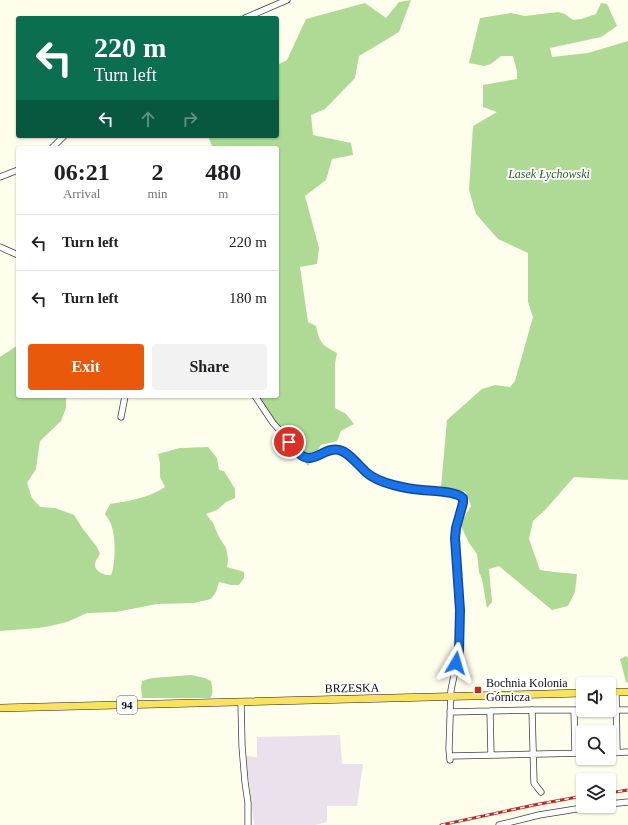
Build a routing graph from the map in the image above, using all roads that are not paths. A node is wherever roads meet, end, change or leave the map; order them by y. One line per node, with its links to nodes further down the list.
1 (287, 0): 2 (street)
2 (251, 16)
3 (62, 138): 4 (street)
4 (54, 146)
5 (16, 171): 6 (street)
6 (0, 177)
7 (0, 247): 8 (street)
8 (16, 254)
9 (125, 398): 11 (street)
10 (256, 398): 15 (street)
11 (121, 417)
12 (616, 692): 13 (main road)
13 (628, 692)
14 (576, 693): 15 (main road, BRZESKA / 94)
15 (451, 696): 16 (main road, BRZESKA / 94); 23 (street)
16 (241, 702): 17 (main road, 94); 33 (street)
17 (0, 708)
18 (532, 710): 19 (street); 22 (street); 27 (street)
19 (574, 710): 26 (street)
20 (616, 710): 21 (street); 24 (street)
21 (628, 710)
22 (490, 711): 23 (street); 28 (street)
23 (450, 712): 28 (street)
24 (617, 752): 25 (street)
25 (628, 752)
26 (575, 753): 27 (street)
27 (534, 754): 28 (street); 29 (street)
28 (491, 755)
29 (541, 792)
30 (628, 802): 31 (street)
31 (616, 803)
32 (576, 809): 34 (street)
33 (248, 825)
34 (499, 825)

